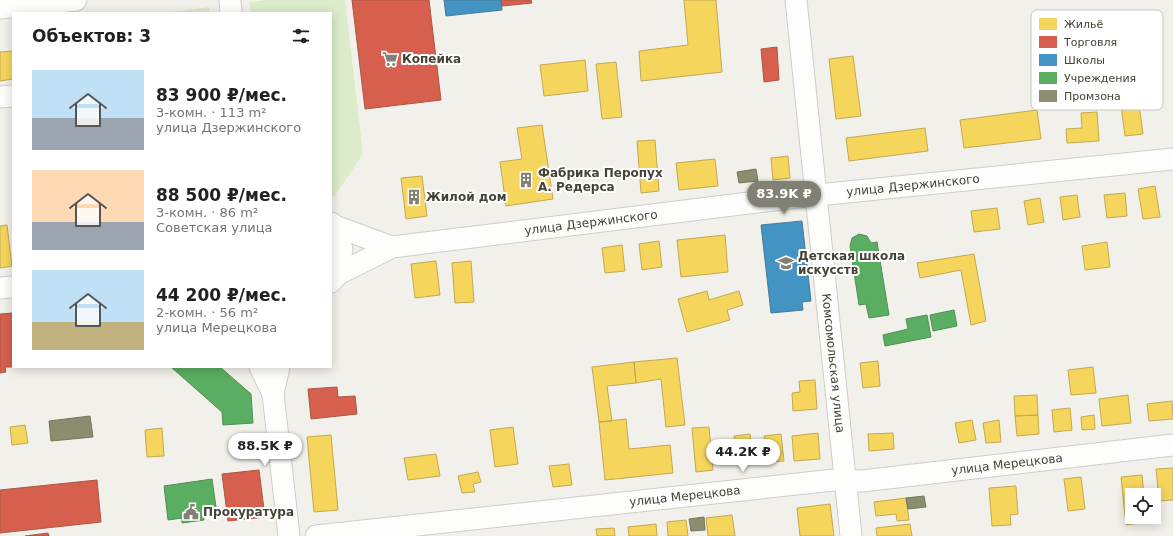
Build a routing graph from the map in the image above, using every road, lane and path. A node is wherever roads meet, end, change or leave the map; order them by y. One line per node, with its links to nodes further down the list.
1 (76, 0): 4 (street)
2 (230, 0): 5 (street)
3 (796, 0): 9 (street, Комсомольская улица)
4 (0, 8)
5 (231, 12)
6 (12, 96): 7 (street)
7 (0, 97)
8 (1173, 159): 9 (street, улица Дзержинского)
9 (816, 196): 11 (street, улица Дзержинского); 19 (street, Комсомольская улица)
10 (333, 224): 11 (street, улица Дзержинского); 12 (street)
11 (392, 247): 12 (street, улица Дзержинского)
12 (334, 278)
13 (12, 287): 14 (street)
14 (0, 288)
15 (260, 368): 17 (street)
16 (279, 368): 17 (street)
17 (273, 394): 20 (street)
18 (1173, 445): 19 (street, улица Мерецкова)
19 (844, 480): 21 (street, улица Мерецкова); 22 (street, Комсомольская улица)
20 (289, 536)
21 (316, 536)
22 (851, 536)

